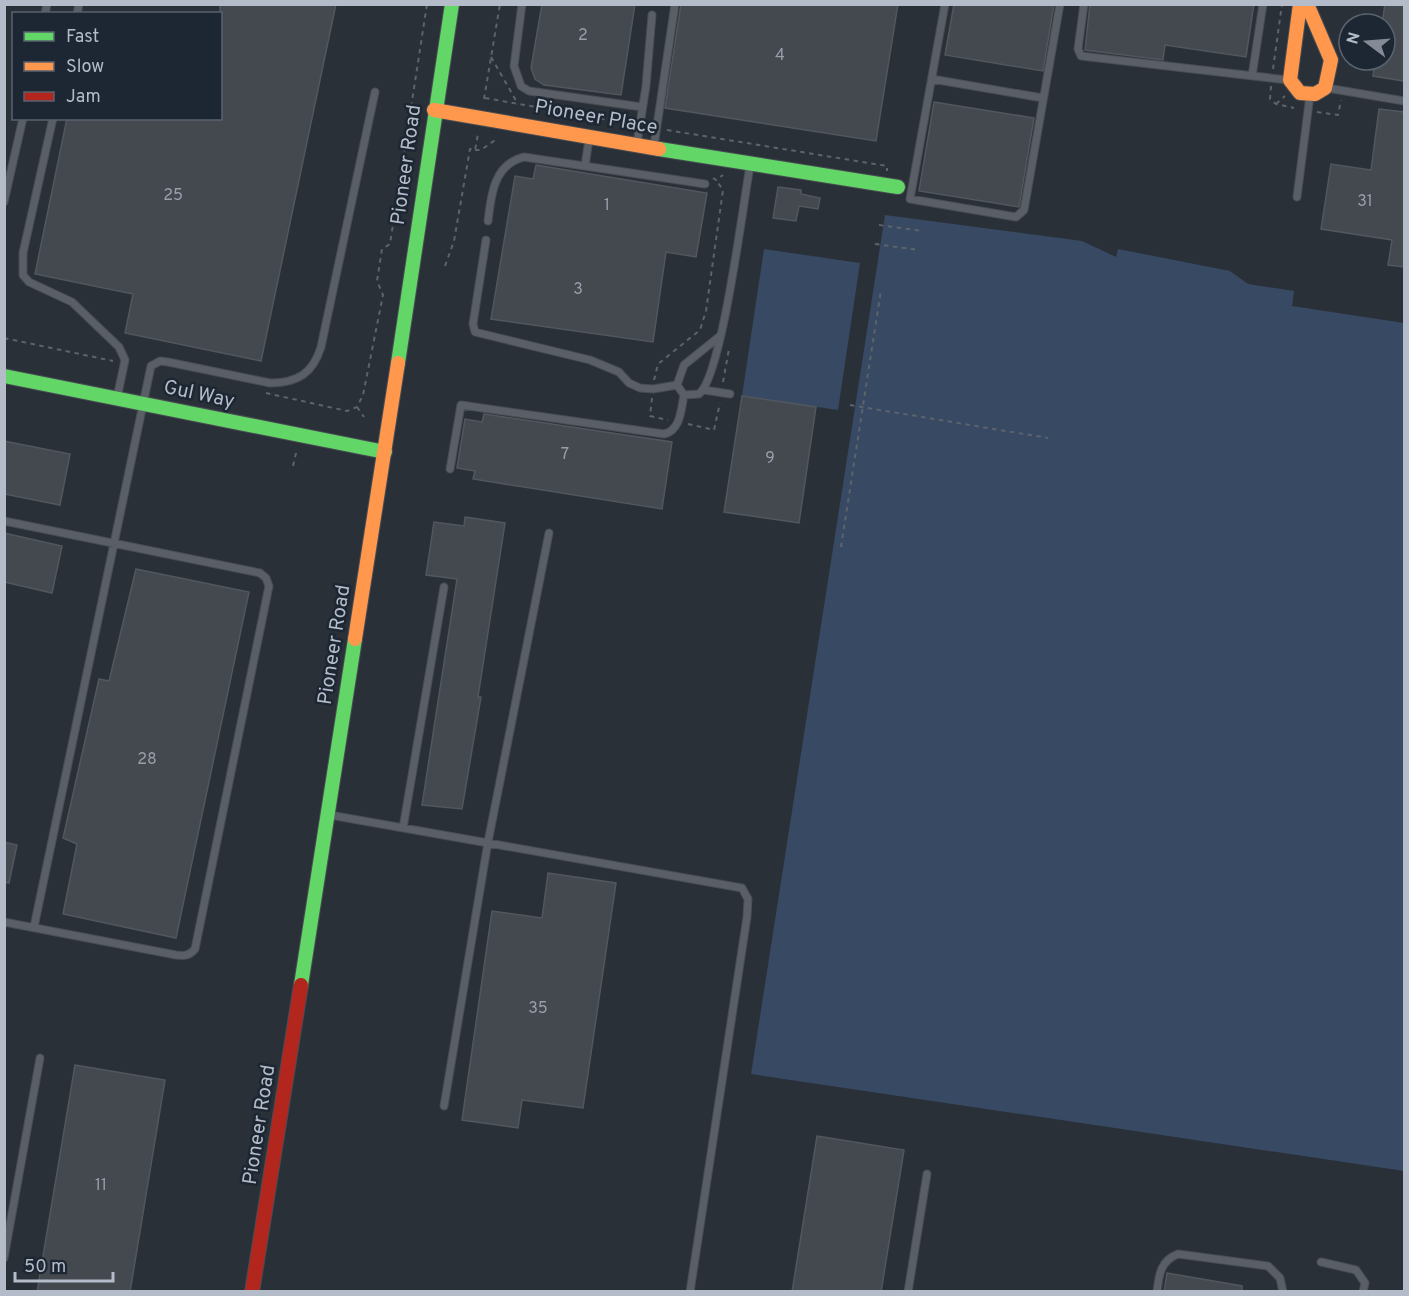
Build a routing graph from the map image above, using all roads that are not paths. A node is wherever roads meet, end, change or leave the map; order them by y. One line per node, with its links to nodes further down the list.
1 (452, 4): 20 (main road, Pioneer Road)
2 (522, 4): 19 (lane)
3 (675, 4): 25 (lane)
4 (945, 4): 12 (lane)
5 (1060, 4): 17 (lane)
6 (1084, 4): 11 (lane)
7 (1263, 4): 11 (lane)
8 (1300, 4): 13 (main road)
9 (1307, 4): 14 (main road)
10 (652, 15): 19 (lane)
11 (1252, 76): 13 (lane)
12 (932, 79): 17 (lane); 29 (lane)
13 (1290, 80): 16 (main road)
14 (1325, 87): 16 (main road); 18 (lane)
15 (375, 92): 41 (lane)
16 (1310, 94): 30 (lane)
17 (1043, 98): 29 (lane)
18 (1404, 101)
19 (642, 107): 24 (lane)
20 (434, 110): 23 (main road, Pioneer Place); 42 (main road, Pioneer Road)
21 (22, 120): 31 (lane)
22 (53, 120): 40 (lane)
23 (590, 138): 24 (main road, Pioneer Place); 27 (lane)
24 (637, 146): 25 (main road, Pioneer Place)
25 (653, 148): 26 (main road, Pioneer Place)
26 (751, 164): 29 (main road, Pioneer Place); 34 (lane)
27 (585, 166): 28 (lane); 32 (lane)
28 (705, 184)
29 (899, 187)
30 (1297, 197)
31 (4, 202)
32 (488, 221)
33 (486, 240): 36 (lane)
34 (720, 336): 36 (lane); 37 (lane)
35 (4, 376): 40 (main road, Gul Way)
36 (677, 385): 39 (lane)
37 (704, 390): 38 (lane); 39 (lane)
38 (730, 394)
39 (684, 395): 43 (lane)
40 (117, 398): 41 (main road, Gul Way)
41 (144, 404): 42 (main road, Gul Way); 46 (lane)
42 (385, 452): 48 (main road, Pioneer Road)
43 (450, 469)
44 (4, 521): 46 (lane)
45 (549, 533): 50 (lane)
46 (113, 543): 52 (lane); 52 (lane)
47 (444, 587): 49 (lane)
48 (328, 814): 49 (lane); 58 (main road, Pioneer Road)
49 (403, 828): 50 (lane)
50 (488, 842): 54 (lane); 59 (lane)
51 (4, 922): 52 (lane)
52 (34, 927)
53 (40, 1058): 56 (lane)
54 (444, 1106)
55 (927, 1174): 60 (lane)
56 (4, 1258)
57 (1321, 1262): 63 (lane)
58 (252, 1292)
59 (690, 1292)
60 (908, 1292)
61 (1157, 1292): 62 (lane)
62 (1283, 1292)
63 (1363, 1292)

